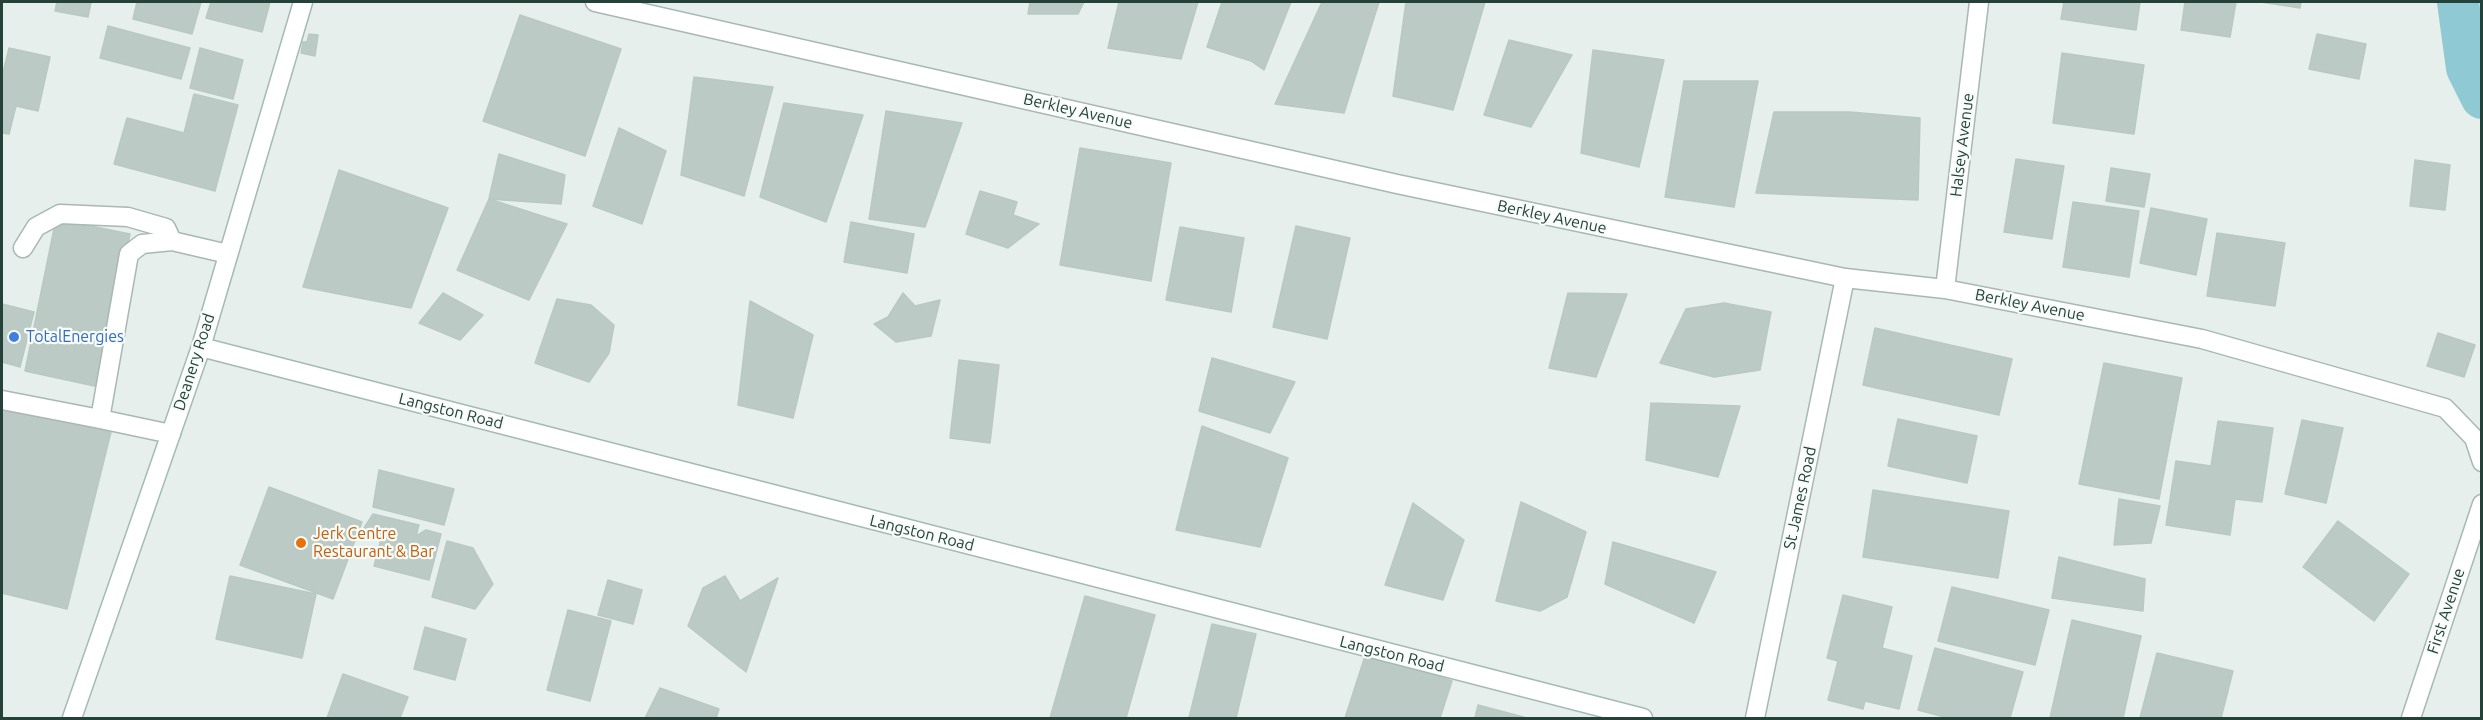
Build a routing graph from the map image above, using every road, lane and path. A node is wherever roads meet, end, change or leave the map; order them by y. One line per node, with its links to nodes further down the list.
1 (303, 2): 6 (street, Deanery Road)
2 (595, 2): 7 (street, Berkley Avenue)
3 (1979, 2): 8 (street, Halsey Avenue)
4 (172, 240): 5 (street); 6 (street); 11 (street)
5 (23, 248)
6 (228, 254): 9 (street, Deanery Road)
7 (1845, 278): 8 (street, Berkley Avenue); 17 (street, St James Road)
8 (1945, 289): 13 (street, Berkley Avenue)
9 (201, 346): 12 (street, Deanery Road); 16 (street, Langston Road)
10 (2, 400): 11 (street)
11 (100, 419): 12 (street)
12 (171, 434): 15 (street, Deanery Road)
13 (2481, 462)
14 (2481, 504): 18 (street, First Avenue)
15 (72, 718)
16 (1643, 718)
17 (1755, 718)
18 (2411, 718)

